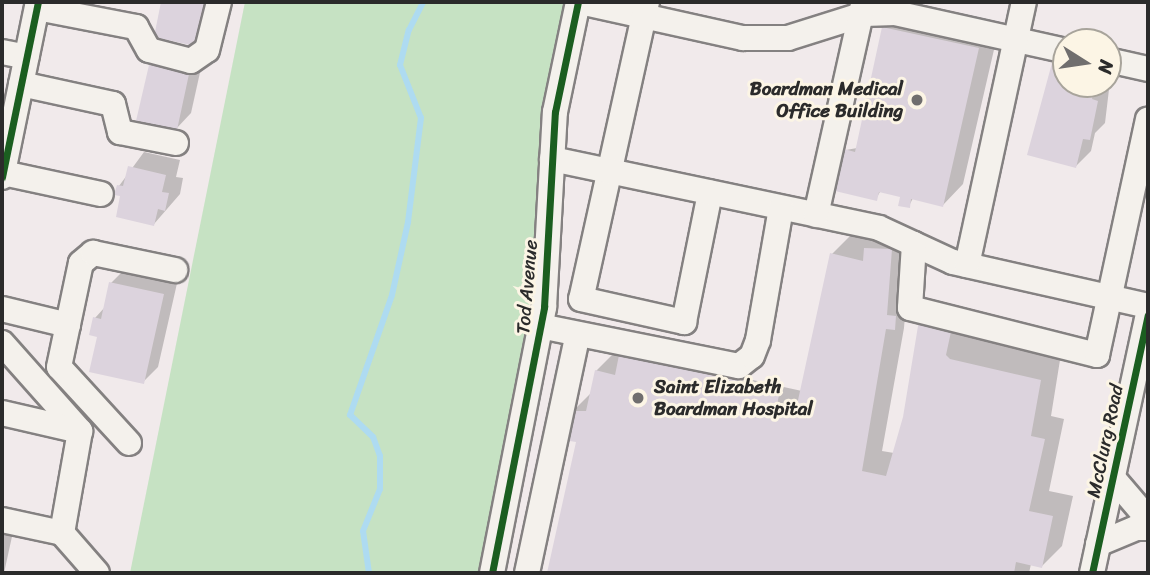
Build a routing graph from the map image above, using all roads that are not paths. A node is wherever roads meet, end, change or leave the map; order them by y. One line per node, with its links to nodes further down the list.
1 (219, 2): 7 (street)
2 (579, 2): 6 (street); 17 (street, Tod Avenue)
3 (1024, 2): 8 (street)
4 (37, 5): 7 (street); 11 (street)
5 (862, 8): 6 (street); 8 (street); 23 (street)
6 (645, 9): 19 (street)
7 (92, 10)
8 (1016, 39): 9 (street); 25 (street)
9 (1052, 48)
10 (2, 52): 11 (street)
11 (27, 57): 14 (street)
12 (1122, 63): 13 (street)
13 (1148, 69)
14 (21, 84): 16 (street); 18 (street)
15 (1148, 119): 27 (street)
16 (176, 143)
17 (552, 159): 19 (street); 32 (street, Tod Avenue)
18 (3, 168): 21 (street)
19 (610, 172): 20 (street); 20 (street)
20 (710, 193): 22 (street)
21 (102, 194)
22 (781, 208): 23 (street); 33 (street)
23 (816, 215): 24 (street)
24 (914, 244): 25 (street); 27 (street)
25 (967, 265): 27 (street)
26 (175, 271): 31 (street)
27 (1109, 297): 28 (street)
28 (1148, 306)
29 (2, 309): 31 (street)
30 (1148, 315): 40 (street, McClurg Road)
31 (68, 325): 37 (street)
32 (540, 326): 33 (street); 38 (street, Tod Avenue)
33 (578, 334): 39 (street)
34 (2, 343): 36 (street)
35 (2, 414): 36 (street)
36 (80, 431): 44 (street)
37 (129, 443)
38 (514, 462): 39 (street); 47 (street, Tod Avenue)
39 (550, 469): 48 (street)
40 (1113, 478): 41 (street); 45 (street, McClurg Road)
41 (1148, 519)
42 (2, 520): 44 (street)
43 (1148, 528): 45 (street)
44 (62, 533): 46 (street)
45 (1098, 544): 49 (street, McClurg Road)
46 (97, 573)
47 (492, 573)
48 (527, 573)
49 (1092, 573)

